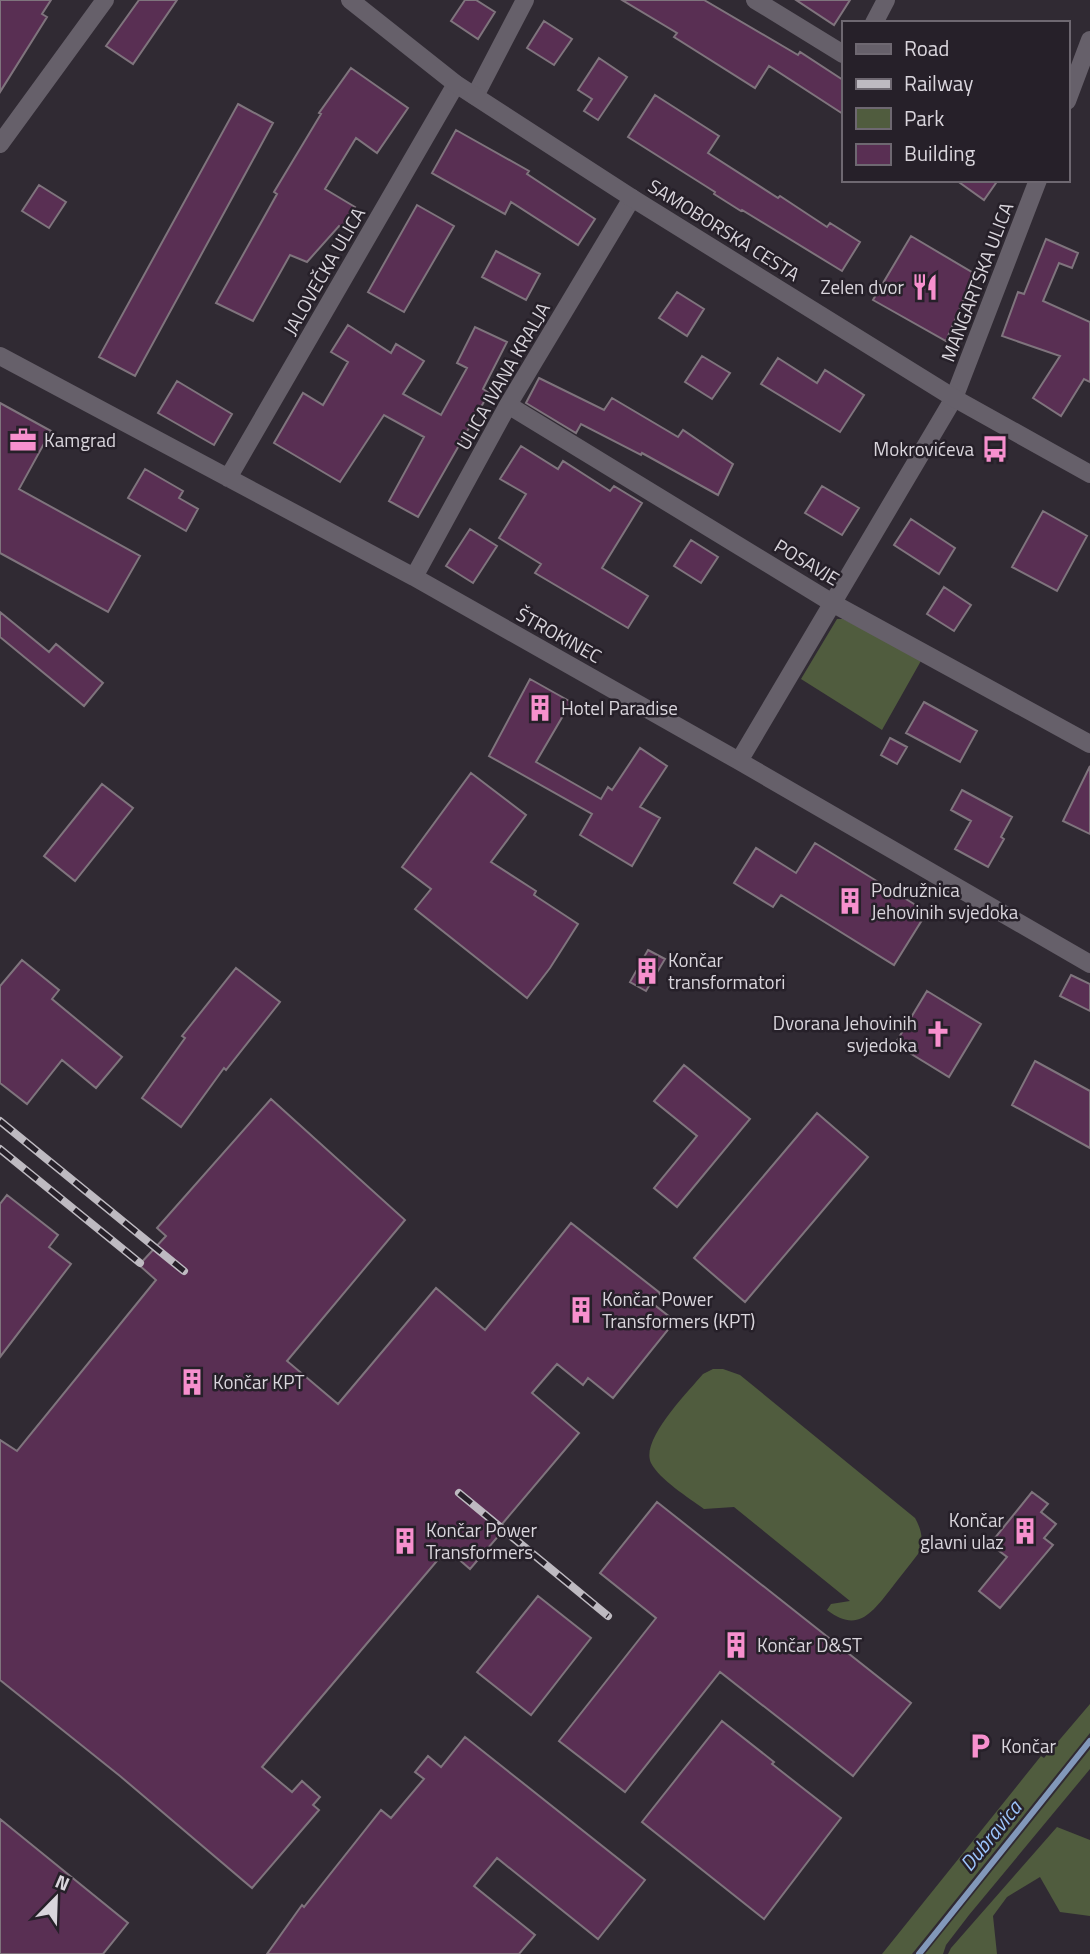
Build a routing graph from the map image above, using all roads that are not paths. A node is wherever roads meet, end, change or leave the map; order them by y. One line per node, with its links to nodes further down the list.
1 (105, 0): 12 (street)
2 (350, 0): 9 (street, SAMOBORSKA CESTA)
3 (525, 0): 10 (street)
4 (755, 0): 8 (street)
5 (886, 0): 6 (street)
6 (875, 21)
7 (1090, 40): 11 (street)
8 (842, 53)
9 (456, 84): 10 (street, SAMOBORSKA CESTA); 19 (street, JALOVEČKA ULICA)
10 (475, 96): 14 (street, SAMOBORSKA CESTA)
11 (1069, 97)
12 (0, 144)
13 (1037, 182): 16 (street, MANGARTSKA ULICA)
14 (632, 198): 16 (street, SAMOBORSKA CESTA); 17 (street, ULICA IVANA KRALJA)
15 (0, 356): 19 (street, ŠTROKINEC)
16 (954, 398): 18 (street, SAMOBORSKA CESTA); 21 (street, MANGARTSKA ULICA)
17 (508, 405): 20 (street, ULICA IVANA KRALJA); 21 (street, POSAVJE)
18 (1090, 474)
19 (228, 478): 20 (street, ŠTROKINEC)
20 (414, 577): 23 (street, ŠTROKINEC)
21 (834, 604): 22 (street, POSAVJE); 23 (street, MANGARTSKA ULICA)
22 (1090, 744)
23 (739, 761): 24 (street, ŠTROKINEC)
24 (1090, 964)

